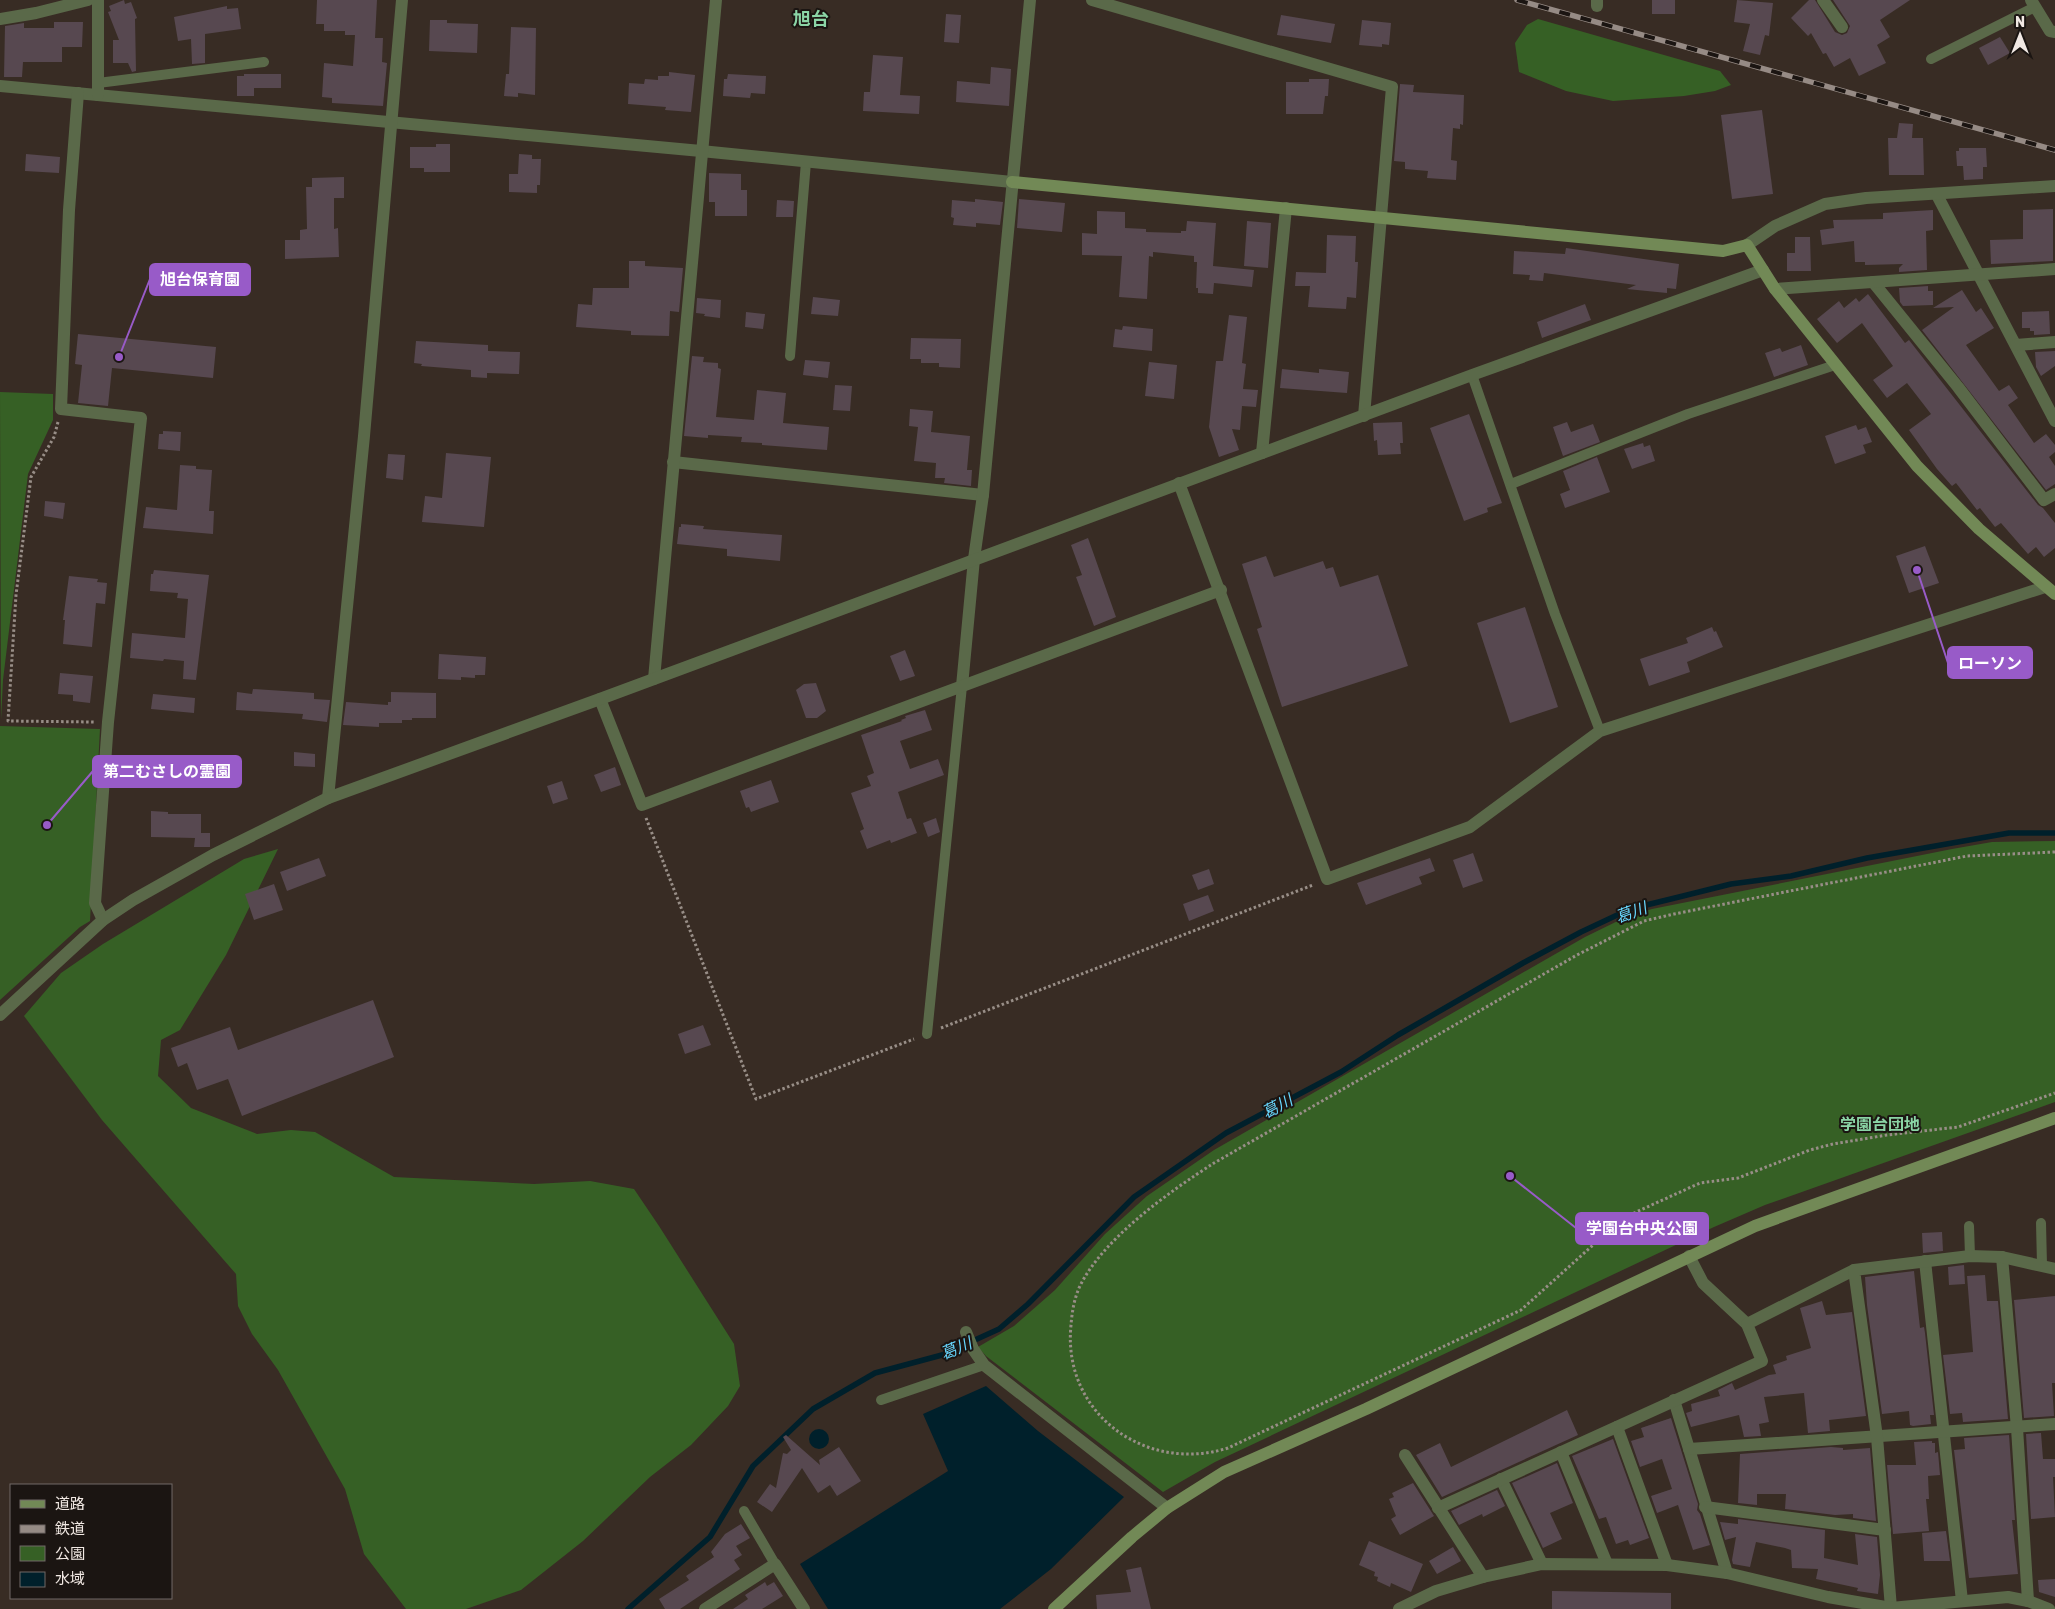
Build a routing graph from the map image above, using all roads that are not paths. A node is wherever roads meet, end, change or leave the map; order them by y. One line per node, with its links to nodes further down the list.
1 (88, 0): 9 (street)
2 (98, 0): 15 (street)
3 (402, 0): 17 (street)
4 (716, 0): 18 (street)
5 (1030, 0): 20 (street)
6 (1092, 0): 24 (street)
7 (1823, 0): 10 (street)
8 (2033, 4): 11 (street); 12 (lane)
9 (0, 19)
10 (1842, 27)
11 (2055, 32)
12 (1931, 58)
13 (264, 62): 15 (lane)
14 (0, 86): 16 (street)
15 (98, 89): 16 (street); 17 (street)
16 (78, 93): 52 (street)
17 (392, 122): 18 (street); 51 (street)
18 (701, 151): 19 (street); 39 (street)
19 (806, 162): 20 (street); 33 (lane)
20 (1012, 182): 23 (street); 43 (street)
21 (2055, 186): 22 (street)
22 (1937, 195): 25 (street); 28 (street)
23 (1286, 208): 24 (street); 38 (street)
24 (1380, 216): 25 (street); 36 (street)
25 (1747, 245): 26 (street)
26 (1763, 270): 30 (street); 35 (street)
27 (2055, 270): 28 (street)
28 (1978, 274): 29 (street); 32 (street)
29 (1873, 282): 30 (street); 42 (street)
30 (1775, 288): 34 (street)
31 (2055, 342): 32 (street)
32 (2016, 344): 37 (street)
33 (790, 356)
34 (1835, 365): 41 (lane); 46 (street)
35 (1472, 374): 36 (street); 41 (lane)
36 (1364, 416): 38 (street)
37 (2054, 417)
38 (1262, 453): 40 (street)
39 (673, 462): 43 (street); 47 (street)
40 (1179, 483): 44 (street); 45 (street)
41 (1510, 484): 50 (lane)
42 (2055, 494)
43 (983, 495): 44 (street)
44 (974, 559): 47 (street); 48 (street)
45 (1221, 590): 48 (street); 50 (street)
46 (2050, 591): 50 (street)
47 (654, 679): 49 (street)
48 (962, 686): 49 (street); 54 (lane)
49 (600, 700): 51 (street)
50 (1600, 731)
51 (328, 798): 52 (street)
52 (103, 920): 53 (street)
53 (0, 1015)
54 (927, 1034)
55 (2055, 1118): 58 (street)
56 (2041, 1223): 62 (lane)
57 (1968, 1226): 59 (lane)
58 (1689, 1256): 64 (street); 79 (street)
59 (1970, 1256): 60 (street); 61 (street)
60 (2002, 1257): 62 (street); 71 (street)
61 (1925, 1261): 63 (street); 72 (street)
62 (2049, 1267)
63 (1854, 1270): 64 (street); 73 (street)
64 (1747, 1324): 68 (street)
65 (966, 1332): 66 (street)
66 (984, 1365): 67 (lane); 79 (street)
67 (880, 1400)
68 (1674, 1400): 70 (street); 74 (street)
69 (2055, 1424): 71 (street)
70 (1617, 1427): 75 (street); 86 (street)
71 (2017, 1428): 72 (street); 90 (street)
72 (1945, 1432): 73 (street); 89 (street)
73 (1877, 1437): 74 (street); 82 (street)
74 (1689, 1449): 78 (street)
75 (1561, 1452): 77 (street); 85 (street)
76 (1406, 1456): 80 (street)
77 (1501, 1479): 80 (street); 84 (street)
78 (1705, 1507): 82 (street); 87 (street)
79 (1167, 1508): 94 (street)
80 (1438, 1508): 88 (street)
81 (744, 1511): 83 (lane)
82 (1885, 1530): 91 (street)
83 (775, 1564): 92 (street); 93 (street)
84 (1542, 1564): 85 (street); 88 (street)
85 (1607, 1564): 86 (street)
86 (1667, 1565): 87 (street)
87 (1727, 1573): 91 (street)
88 (1483, 1577): 95 (street)
89 (1962, 1601): 90 (street); 91 (street)
90 (2028, 1601): 96 (street)
91 (1891, 1608)
92 (705, 1609)
93 (804, 1609)
94 (1054, 1609)
95 (1399, 1609)
96 (2049, 1609)

